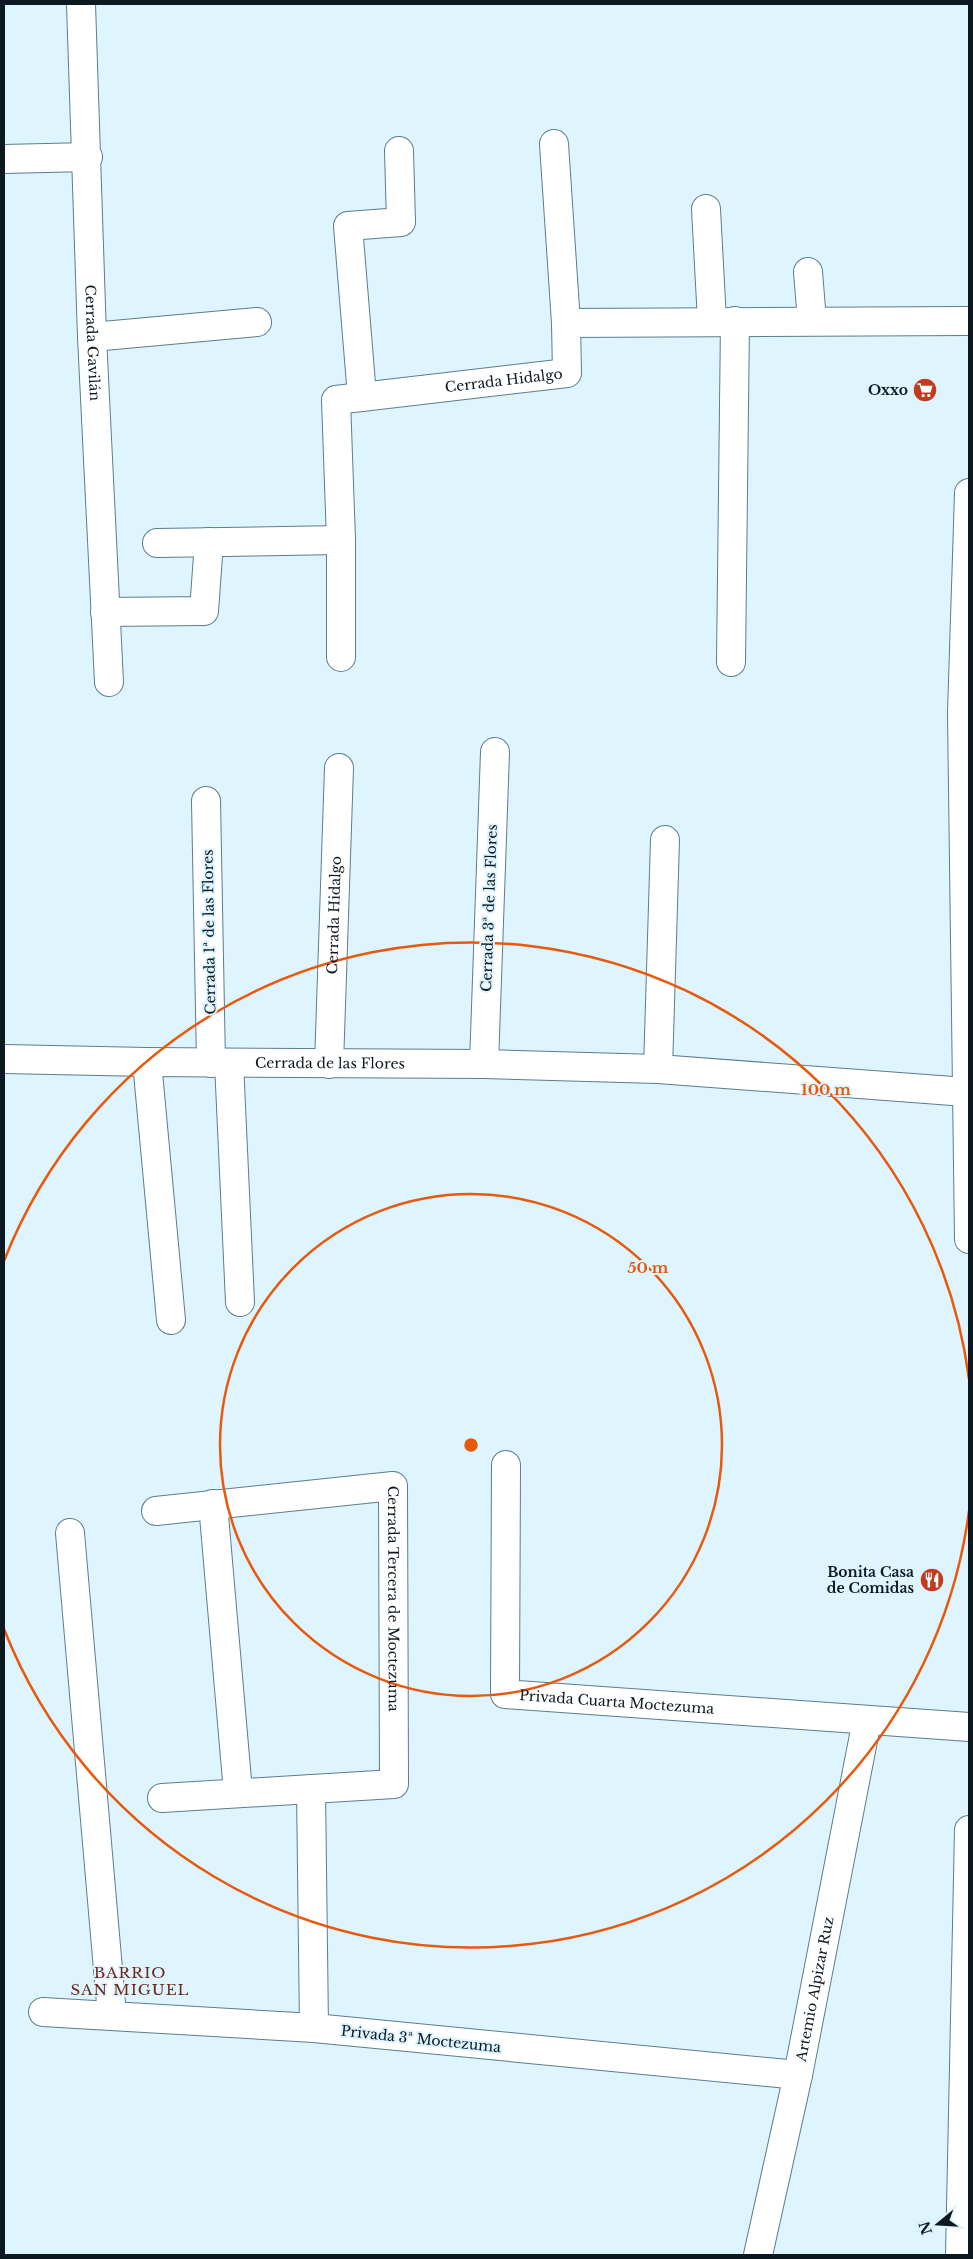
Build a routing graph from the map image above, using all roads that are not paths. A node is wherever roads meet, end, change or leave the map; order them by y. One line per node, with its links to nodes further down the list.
1 (81, 4): 4 (street, Cerrada Gavilán)
2 (554, 144): 12 (street)
3 (399, 151): 14 (street)
4 (88, 157): 5 (street); 13 (street, Cerrada Gavilán)
5 (4, 159)
6 (706, 209): 8 (street)
7 (808, 272): 9 (street)
8 (724, 321): 9 (street); 12 (street); 21 (street)
9 (812, 321): 11 (street)
10 (257, 322): 13 (street)
11 (969, 322)
12 (566, 323): 14 (street, Cerrada Hidalgo)
13 (92, 336): 19 (street, Cerrada Gavilán)
14 (362, 396): 16 (street, Cerrada Hidalgo)
15 (969, 493): 33 (street)
16 (341, 540): 17 (street); 20 (street, Cerrada Hidalgo)
17 (209, 542): 18 (street); 19 (street)
18 (157, 543)
19 (105, 612): 22 (street, Cerrada Gavilán)
20 (341, 657)
21 (731, 662)
22 (109, 682)
23 (495, 752): 31 (street, Cerrada 3ª de las Flores)
24 (339, 768): 30 (street, Cerrada Hidalgo)
25 (206, 801): 29 (street, Cerrada 1ª de las Flores)
26 (665, 840): 32 (street)
27 (4, 1059): 28 (street, Cerrada de las Flores)
28 (147, 1062): 29 (street, Cerrada de las Flores); 36 (street)
29 (220, 1063): 30 (street, Cerrada de las Flores); 35 (street, Cerrada 1ª de las Flores)
30 (329, 1064): 31 (street, Cerrada de las Flores)
31 (484, 1064): 32 (street, Cerrada de las Flores)
32 (658, 1069): 33 (street, Cerrada de las Flores)
33 (966, 1092): 34 (street)
34 (969, 1238)
35 (240, 1302)
36 (171, 1320)
37 (506, 1465): 41 (street, Privada Cuarta Moctezuma)
38 (212, 1504): 39 (street); 43 (street, Cerrada Tercera de Moctezuma); 44 (street)
39 (156, 1511)
40 (70, 1533): 48 (street)
41 (867, 1720): 42 (street); 51 (street, Artemio Alpizar Ruz)
42 (969, 1726)
43 (311, 1789): 44 (street, Cerrada Tercera de Moctezuma); 49 (street)
44 (238, 1792): 45 (street, Cerrada Tercera de Moctezuma)
45 (162, 1798)
46 (969, 1830): 50 (street)
47 (43, 2012): 48 (street, Privada 3ª Moctezuma)
48 (112, 2015): 49 (street, Privada 3ª Moctezuma)
49 (314, 2028): 51 (street, Privada 3ª Moctezuma)
50 (967, 2030): 53 (street)
51 (798, 2075): 52 (street, Artemio Alpizar Ruz)
52 (758, 2255)
53 (960, 2255)

